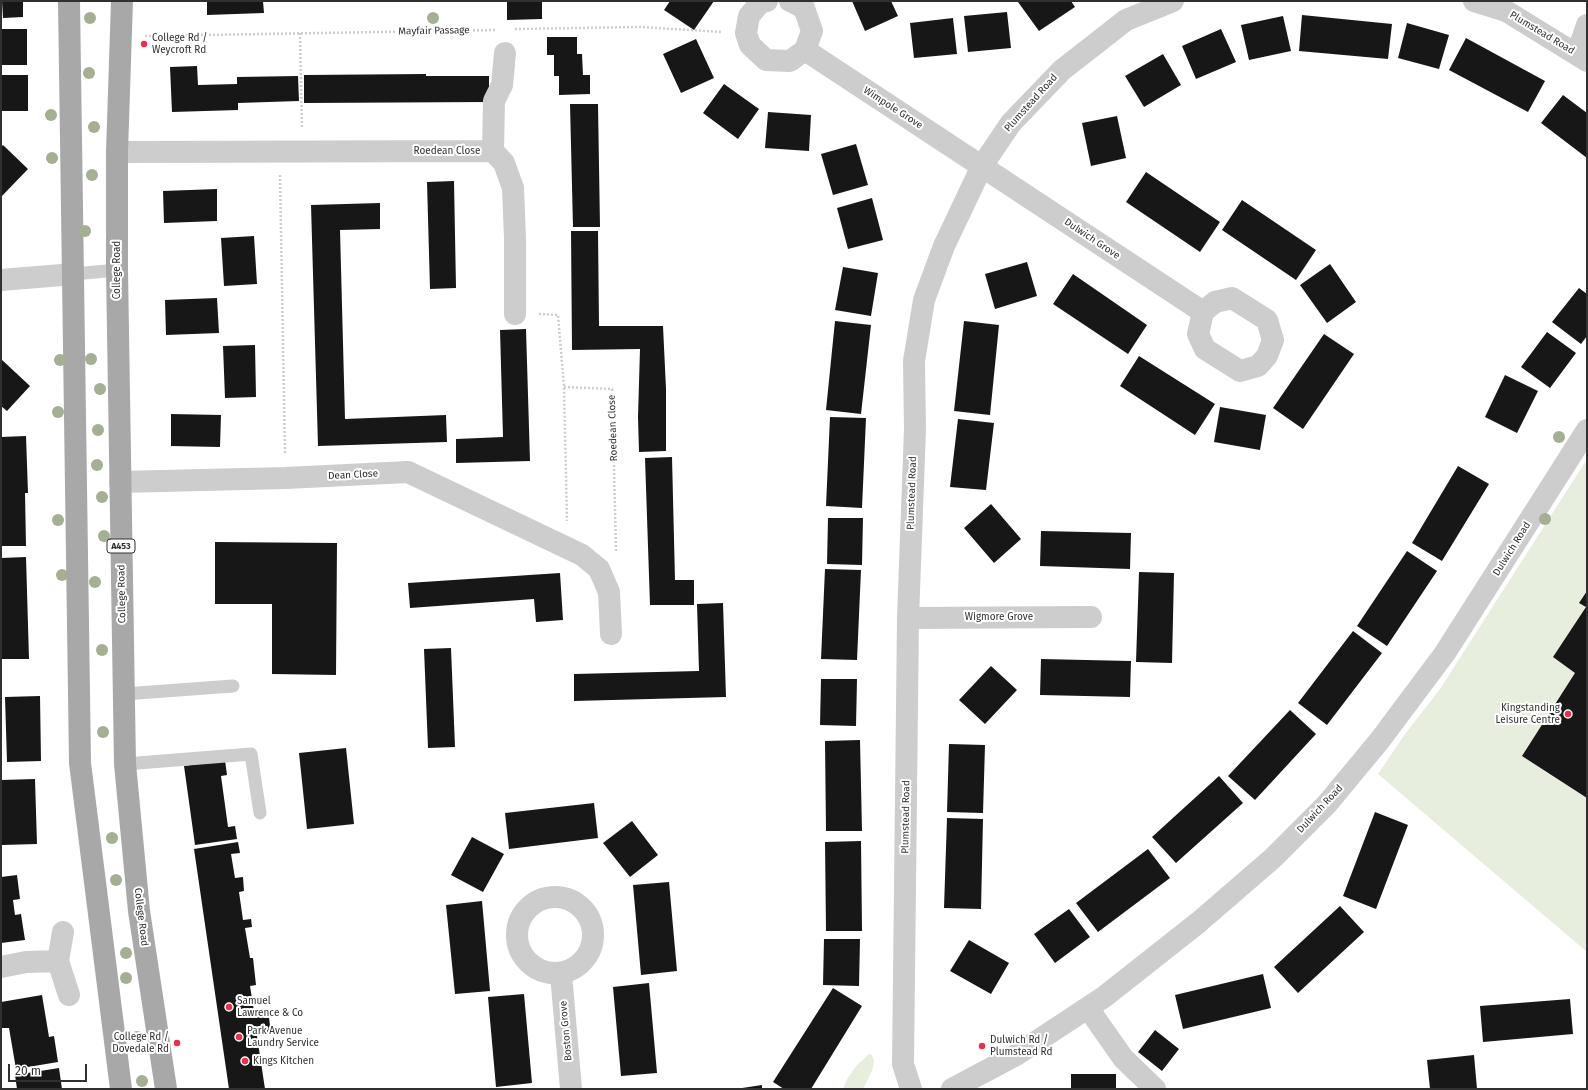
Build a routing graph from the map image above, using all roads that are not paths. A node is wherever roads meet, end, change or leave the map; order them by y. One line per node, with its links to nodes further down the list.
1 (69, 1): 15 (main road)
2 (122, 1): 12 (main road, College Road / A453)
3 (767, 1): 8 (street)
4 (790, 1): 8 (street)
5 (1173, 1): 13 (street, Plumstead Road)
6 (1474, 1): 10 (street, Plumstead Road)
7 (1587, 25): 10 (street)
8 (805, 50): 13 (street, Wimpole Grove)
9 (505, 53): 11 (street)
10 (1582, 58)
11 (494, 151): 12 (street, Roedean Close); 18 (street, Roedean Close)
12 (117, 152): 14 (main road, College Road / A453)
13 (982, 166): 17 (street, Dulwich Grove); 22 (street, Plumstead Road)
14 (117, 270): 15 (lane); 20 (main road, College Road / A453)
15 (74, 274): 16 (street); 34 (main road)
16 (1, 280)
17 (1203, 312)
18 (515, 314)
19 (1587, 430): 33 (street, Dulwich Road)
20 (120, 482): 23 (street, Dean Close); 25 (main road, College Road / A453)
21 (1091, 617): 22 (street, Wigmore Grove)
22 (908, 618): 37 (street, Plumstead Road)
23 (611, 634)
24 (233, 686): 25 (lane)
25 (124, 694): 26 (main road, College Road / A453)
26 (124, 764): 27 (lane); 35 (main road, College Road / A453)
27 (260, 813)
28 (63, 932): 29 (street)
29 (58, 960): 30 (street); 32 (street)
30 (1, 967)
31 (561, 974): 36 (street, Boston Grove)
32 (69, 995)
33 (1088, 1008): 38 (street, Dulwich Road); 39 (street)
34 (121, 1089)
35 (166, 1089)
36 (571, 1089)
37 (911, 1089)
38 (952, 1089)
39 (1155, 1089)

